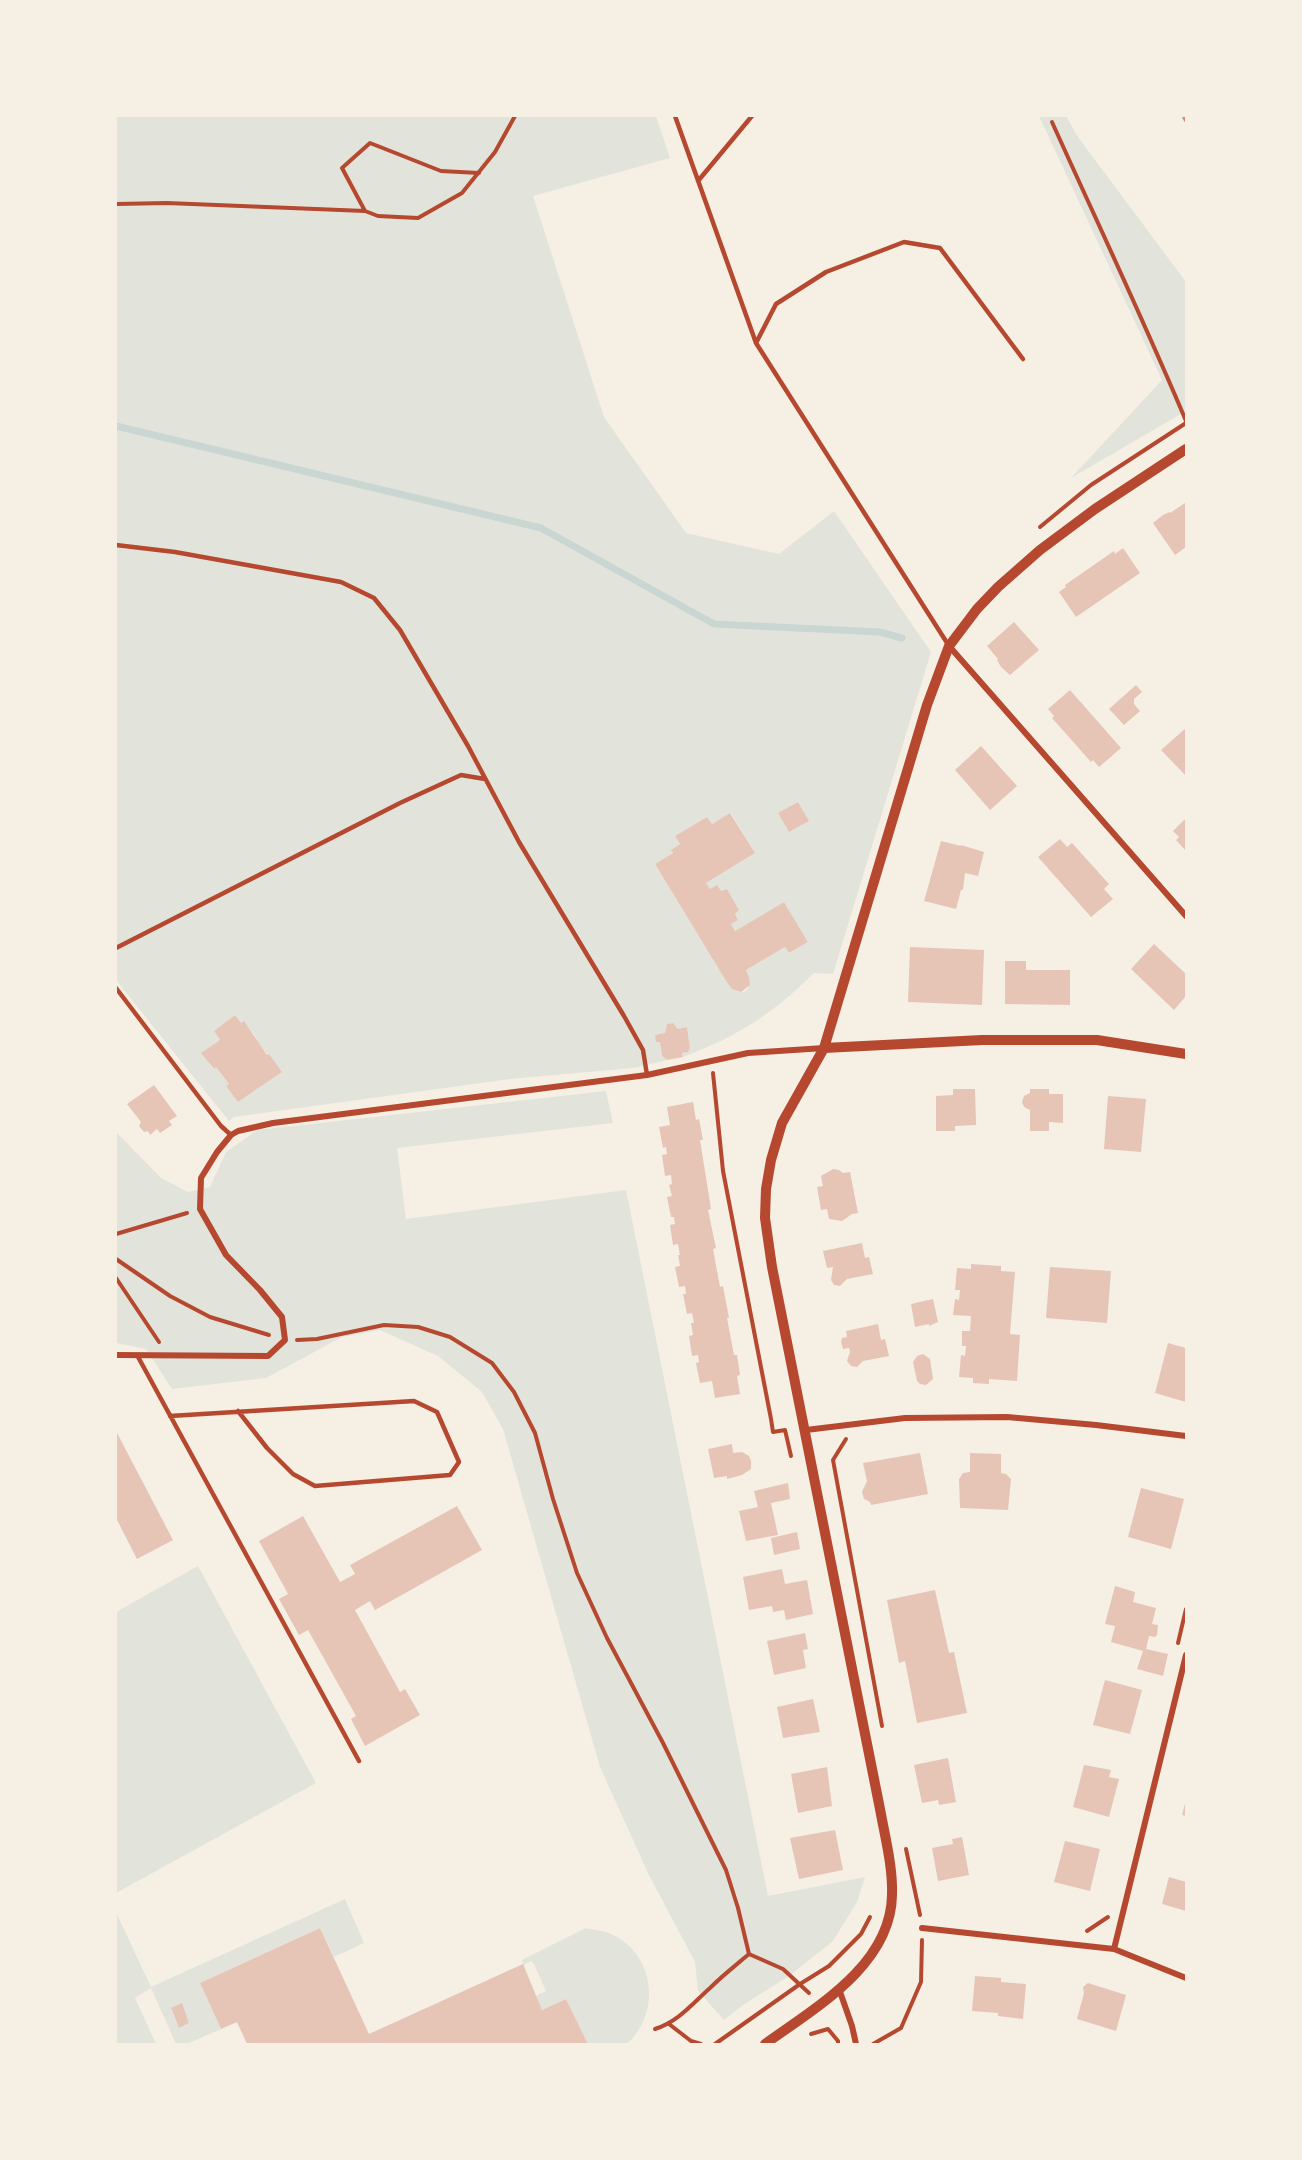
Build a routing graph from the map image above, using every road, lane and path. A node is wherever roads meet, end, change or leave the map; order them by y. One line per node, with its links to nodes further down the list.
1 (515, 116): 5 (path)
2 (675, 116): 6 (lane)
3 (752, 116): 6 (lane)
4 (1052, 122): 11 (path)
5 (479, 173): 8 (path); 8 (path)
6 (698, 181): 9 (lane)
7 (116, 204): 8 (path)
8 (365, 211)
9 (756, 343): 10 (lane); 14 (lane)
10 (1023, 358)
11 (1186, 421)
12 (1186, 449): 14 (street)
13 (116, 544): 15 (lane)
14 (949, 646): 16 (street); 19 (street)
15 (485, 779): 17 (lane); 22 (lane)
16 (1186, 916)
17 (116, 948)
18 (116, 988): 23 (lane)
19 (824, 1048): 20 (street); 21 (street); 34 (street)
20 (1186, 1054)
21 (711, 1061): 22 (street); 37 (path)
22 (647, 1075): 23 (street)
23 (231, 1135): 24 (street)
24 (200, 1209): 25 (path); 28 (street)
25 (116, 1234)
26 (116, 1259): 28 (path)
27 (116, 1278): 31 (path)
28 (285, 1340): 31 (street); 50 (path)
29 (116, 1355): 30 (street)
30 (137, 1355): 31 (street); 33 (lane)
31 (168, 1355)
32 (238, 1411): 32 (lane); 33 (lane)
33 (170, 1416): 42 (lane)
34 (806, 1430): 35 (street); 53 (street)
35 (1186, 1436)
36 (848, 1437): 38 (path)
37 (788, 1444)
38 (861, 1602)
39 (1186, 1609): 40 (path)
40 (1175, 1654)
41 (1186, 1654): 49 (street)
42 (359, 1761)
43 (872, 1907): 52 (path)
44 (920, 1915): 46 (path)
45 (1109, 1917): 48 (path)
46 (928, 1919)
47 (922, 1928): 49 (street)
48 (1080, 1936)
49 (1114, 1949): 51 (street)
50 (750, 1954): 52 (path); 55 (path)
51 (1186, 1978)
52 (800, 1983): 54 (path); 59 (path)
53 (839, 1989): 54 (street); 62 (street)
54 (819, 2005): 60 (street)
55 (669, 2024): 56 (path); 58 (path)
56 (655, 2029)
57 (804, 2038): 61 (path)
58 (701, 2044)
59 (714, 2044)
60 (765, 2044)
61 (838, 2044)
62 (856, 2044)

